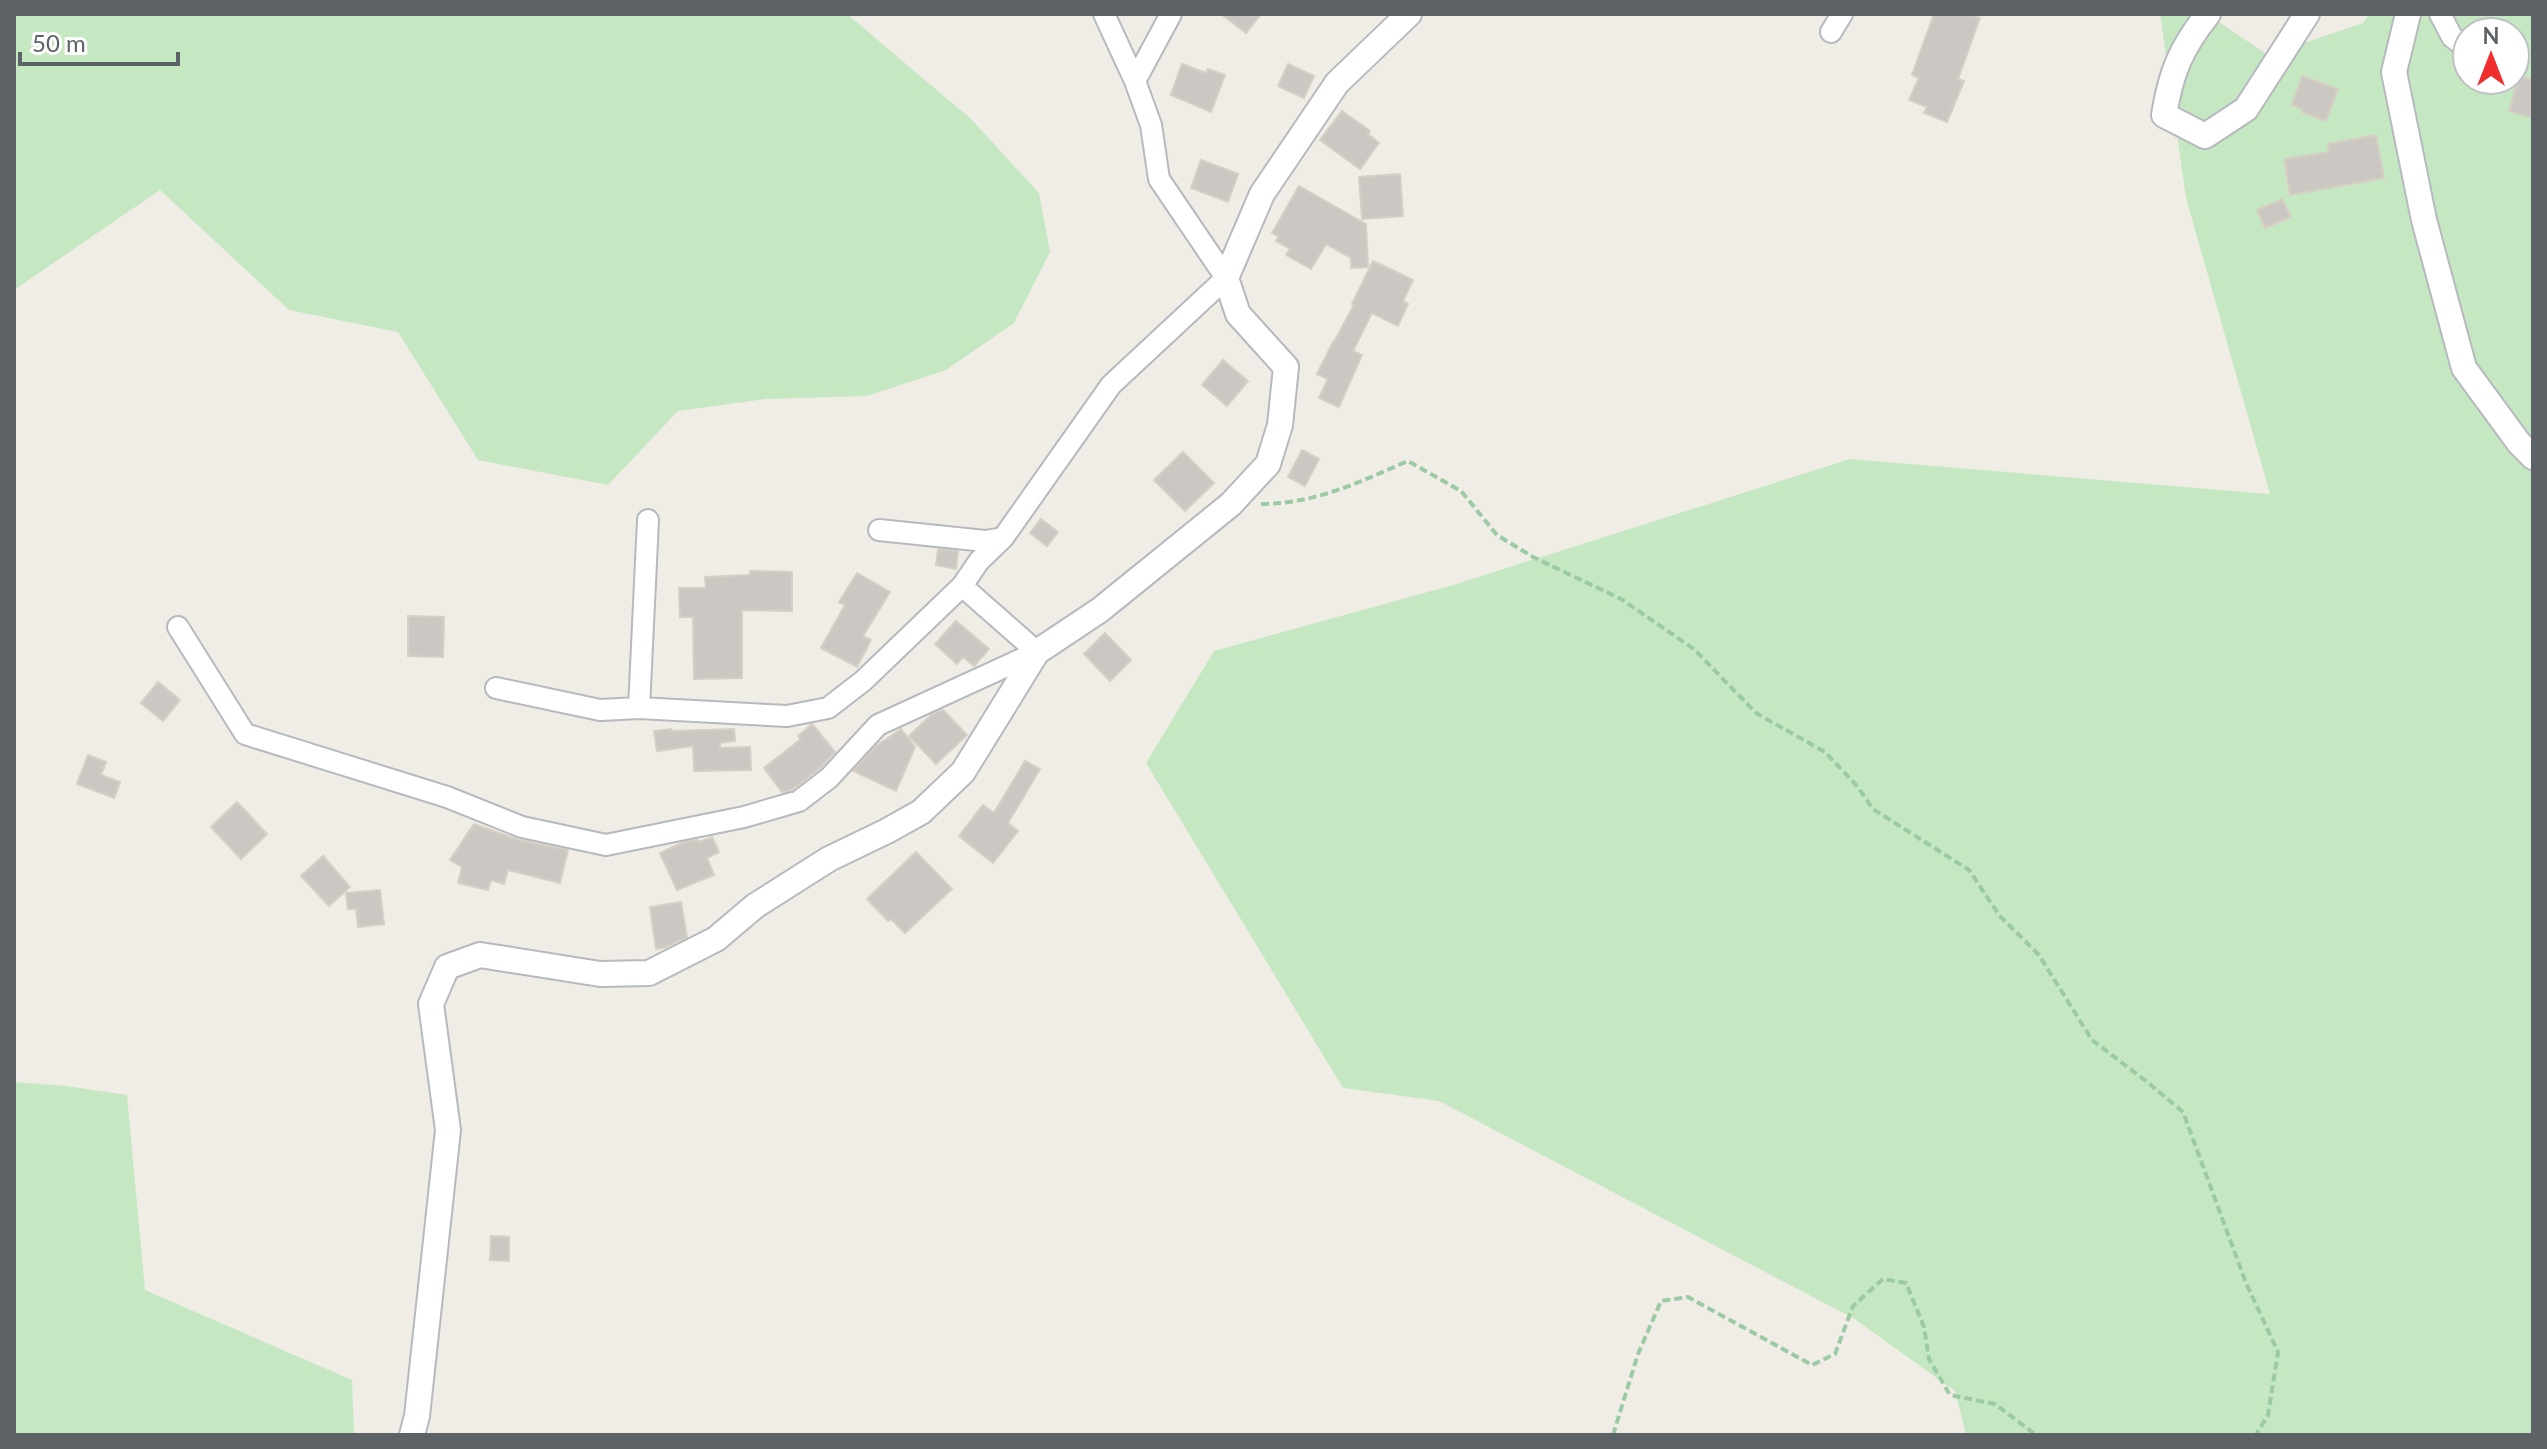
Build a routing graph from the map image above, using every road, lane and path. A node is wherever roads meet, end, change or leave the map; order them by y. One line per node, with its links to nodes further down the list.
1 (1104, 14): 11 (street)
2 (1171, 14): 11 (street)
3 (1409, 14): 12 (street)
4 (1842, 14): 9 (street)
5 (2208, 14): 6 (street)
6 (2307, 14)
7 (2408, 14): 13 (street)
8 (2440, 14): 10 (street)
9 (1831, 32)
10 (2451, 35)
11 (1135, 81): 12 (street)
12 (1226, 278): 14 (street); 17 (street)
13 (2533, 457)
14 (1231, 504): 20 (street); 26 (path)
15 (648, 520): 22 (street)
16 (879, 530): 17 (street)
17 (1003, 538): 18 (street)
18 (962, 586): 20 (street); 22 (street)
19 (178, 627): 20 (street)
20 (1037, 652): 23 (street)
21 (496, 688): 22 (street)
22 (639, 708)
23 (412, 1435)
24 (1613, 1435): 25 (path)
25 (2036, 1435)
26 (2256, 1435)

